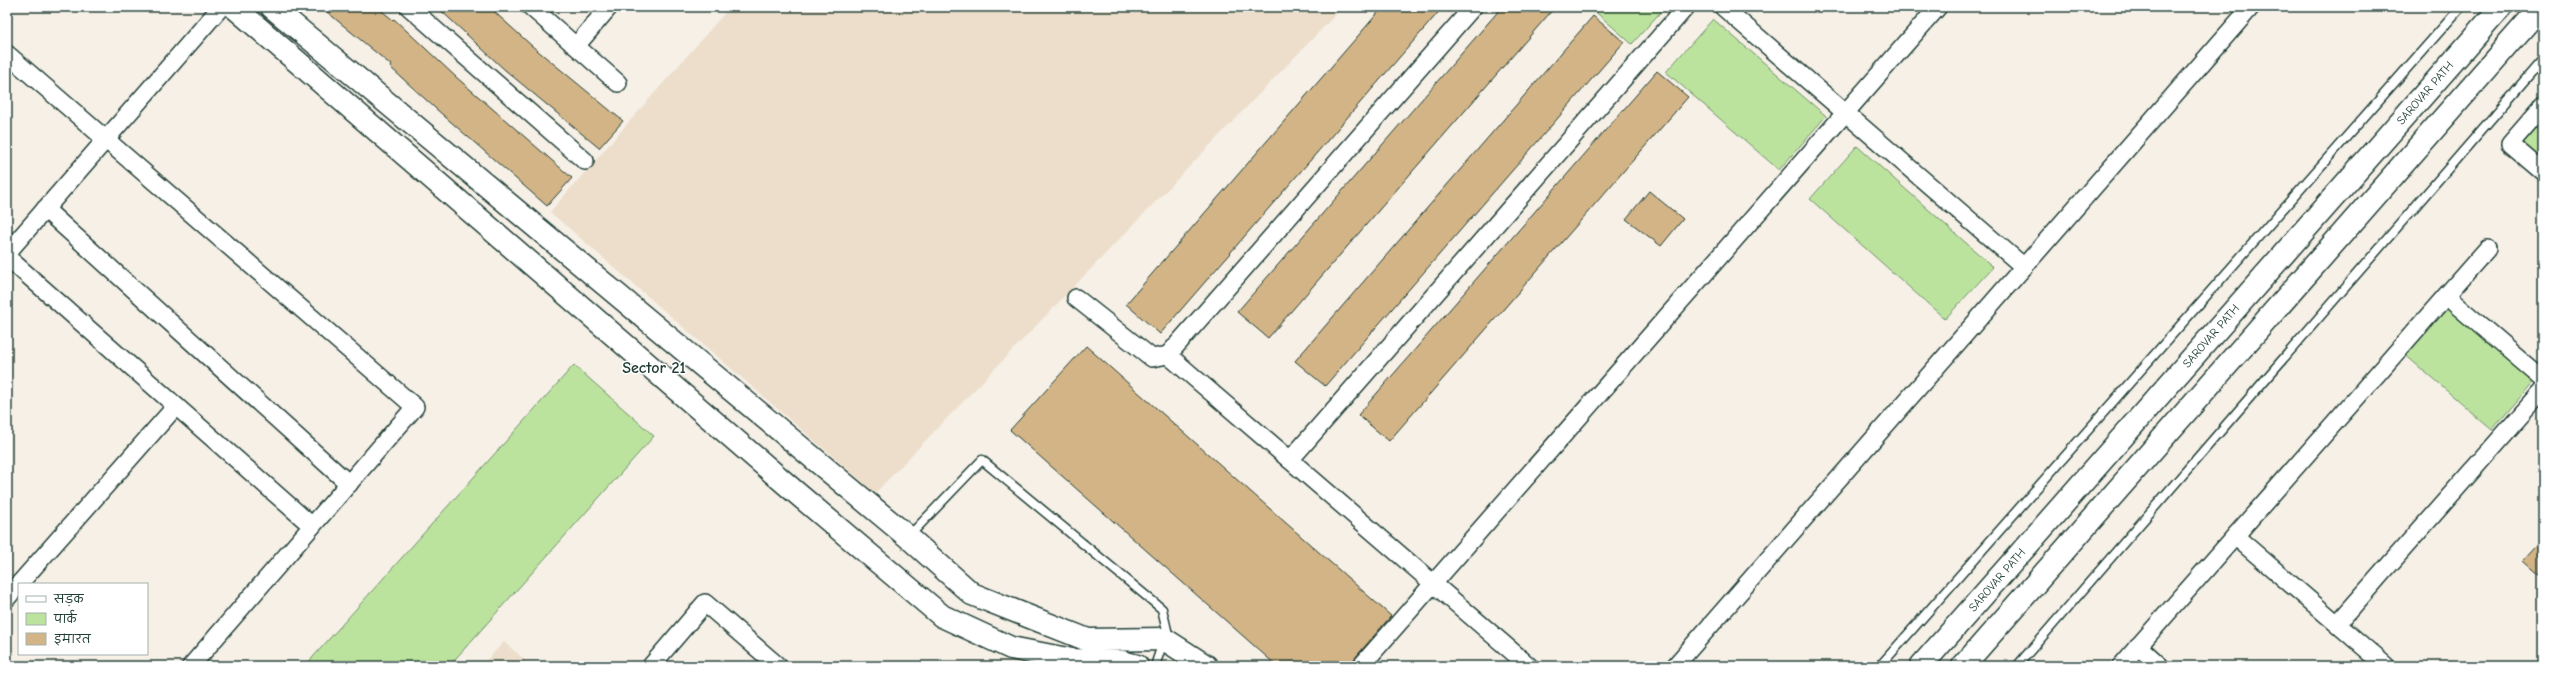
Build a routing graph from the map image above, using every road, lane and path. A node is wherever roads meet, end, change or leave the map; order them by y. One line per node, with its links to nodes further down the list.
1 (221, 7): 21 (street)
2 (234, 7): 48 (street)
3 (272, 7): 39 (street)
4 (409, 7): 22 (street)
5 (531, 7): 15 (street)
6 (609, 7): 15 (street)
7 (1473, 7): 31 (street)
8 (1686, 7): 35 (street)
9 (1724, 7): 20 (street)
10 (1938, 7): 20 (street)
11 (2251, 7): 28 (street)
12 (2461, 7): 58 (lane)
13 (2501, 7): 59 (street, SAROVAR PATH)
14 (2541, 7): 60 (street)
15 (576, 46): 18 (street)
16 (7, 54): 21 (street)
17 (2543, 59): 61 (lane)
18 (618, 83)
19 (2543, 106): 23 (street)
20 (1846, 112): 28 (street); 41 (street)
21 (106, 140): 24 (street); 36 (street)
22 (585, 161)
23 (2543, 172)
24 (45, 209): 26 (street); 36 (street)
25 (2487, 249): 29 (street)
26 (7, 253)
27 (7, 257): 34 (street)
28 (2024, 267): 57 (street)
29 (2446, 296): 32 (street); 38 (street)
30 (1076, 298): 31 (street)
31 (1168, 355): 35 (street)
32 (2543, 379)
33 (2543, 390): 44 (street)
34 (176, 406): 37 (street); 40 (street)
35 (1290, 460): 41 (street)
36 (349, 484): 37 (street)
37 (312, 526): 49 (street)
38 (2235, 536): 44 (street); 47 (street)
39 (908, 537): 45 (lane); 46 (street)
40 (20, 583)
41 (1433, 583): 55 (street); 56 (street)
42 (18, 585): 43 (street)
43 (7, 598)
44 (2338, 623): 64 (street)
45 (1164, 639): 46 (street); 53 (lane); 54 (street)
46 (1088, 640): 48 (street)
47 (2138, 646): 62 (street); 63 (street)
48 (1069, 663): 52 (street)
49 (191, 666)
50 (651, 666): 51 (street)
51 (778, 666)
52 (1137, 666)
53 (1155, 666)
54 (1206, 666)
55 (1361, 666)
56 (1529, 666)
57 (1674, 666)
58 (1880, 666)
59 (1922, 666)
60 (1963, 666)
61 (2017, 666)
62 (2121, 666)
63 (2160, 666)
64 (2386, 666)

